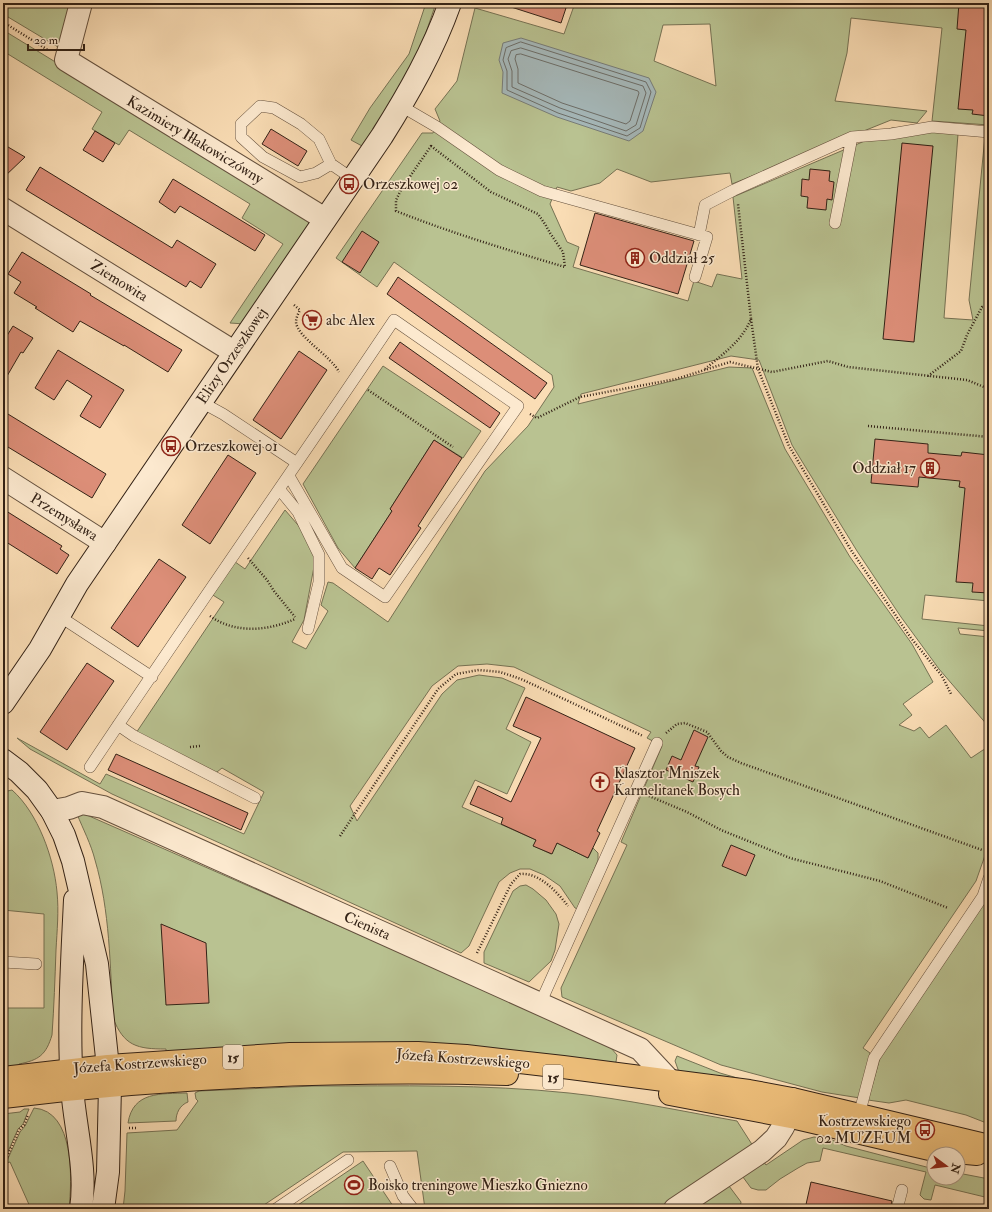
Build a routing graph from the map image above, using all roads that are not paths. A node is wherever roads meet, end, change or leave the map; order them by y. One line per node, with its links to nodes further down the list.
1 (81, 3): 9 (street, Kazimiery Iłłakowiczówny)
2 (450, 3): 3 (street, Elizy Orzeszkowej)
3 (401, 106): 7 (street, Elizy Orzeszkowej); 11 (lane)
4 (989, 132): 5 (lane)
5 (852, 137): 10 (lane); 11 (lane)
6 (331, 164): 6 (lane); 7 (lane)
7 (353, 179): 9 (street, Elizy Orzeszkowej)
8 (3, 209): 13 (street, Ziemowita)
9 (325, 219): 13 (street, Elizy Orzeszkowej)
10 (834, 223)
11 (699, 235): 12 (lane)
12 (695, 277)
13 (234, 352): 14 (street, Elizy Orzeszkowej)
14 (201, 402): 15 (lane); 19 (street, Elizy Orzeszkowej)
15 (297, 463): 16 (lane); 16 (lane)
16 (289, 476): 18 (lane)
17 (3, 478): 19 (street, Przemysława)
18 (280, 490): 21 (lane); 22 (lane)
19 (105, 543): 20 (street, Elizy Orzeszkowej)
20 (59, 616): 22 (lane); 23 (street, Elizy Orzeszkowej)
21 (308, 629)
22 (152, 677): 24 (lane)
23 (3, 703)
24 (118, 725): 27 (lane); 28 (lane)
25 (657, 743): 34 (lane)
26 (3, 760): 29 (street)
27 (90, 767)
28 (255, 798)
29 (52, 811): 30 (street); 34 (street, Cienista)
30 (76, 875): 35 (street); 37 (street)
31 (989, 878): 41 (lane)
32 (3, 962): 33 (lane)
33 (36, 964)
34 (540, 1004): 38 (street, Cienista)
35 (109, 1076): 37 (main road, Józefa Kostrzewskiego / 15); 38 (main road, Józefa Kostrzewskiego / 15); 40 (main road, Józefa Kostrzewskiego / 15); 48 (street)
36 (3, 1078): 37 (main road, Józefa Kostrzewskiego / 15)
37 (72, 1080): 39 (main road, Józefa Kostrzewskiego / 15); 47 (street)
38 (669, 1080): 40 (main road, Józefa Kostrzewskiego / 15)
39 (3, 1096)
40 (790, 1108): 41 (main road, Józefa Kostrzewskiego / 15); 43 (main road, Józefa Kostrzewskiego / 15); 51 (street)
41 (859, 1115): 42 (main road, Józefa Kostrzewskiego / 15)
42 (989, 1146)
43 (989, 1155)
44 (348, 1160): 49 (lane)
45 (390, 1166): 50 (lane)
46 (902, 1190): 52 (lane)
47 (81, 1209)
48 (103, 1209)
49 (276, 1209)
50 (412, 1209)
51 (675, 1209)
52 (897, 1209)

